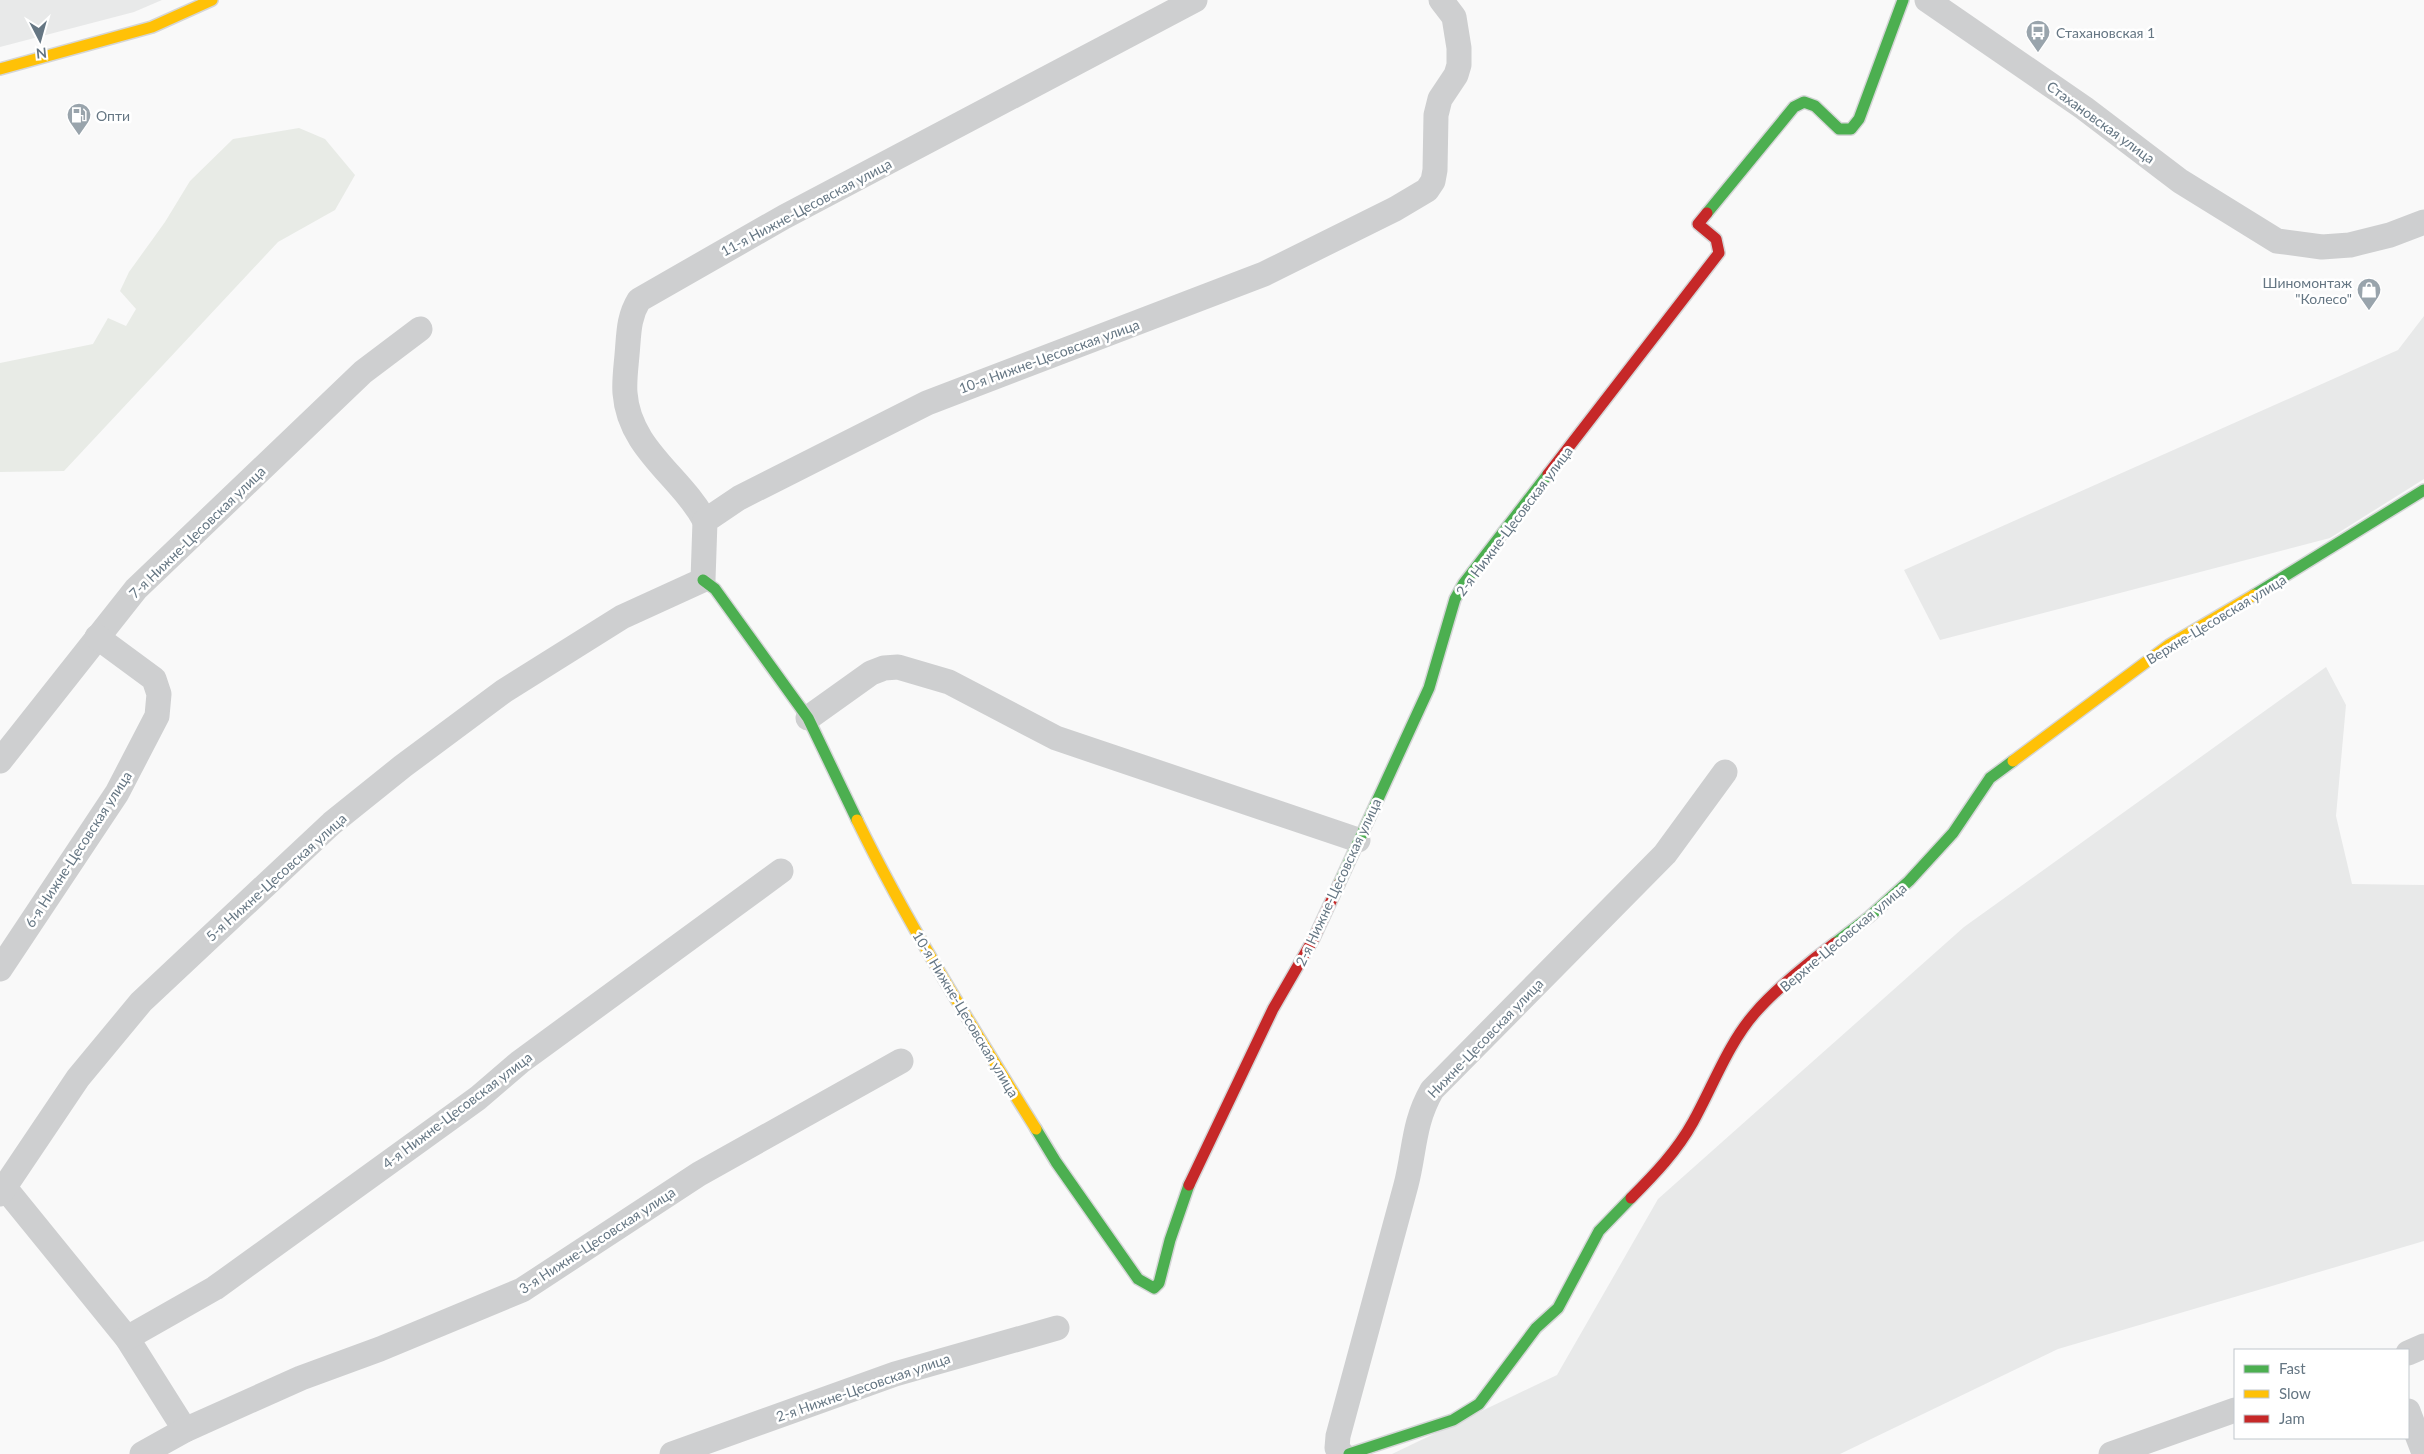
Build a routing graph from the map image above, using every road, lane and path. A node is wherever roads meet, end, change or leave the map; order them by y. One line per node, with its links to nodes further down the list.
1 (212, 0): 6 (street)
2 (1195, 0): 10 (street, 11-я Нижне-Цесовская улица)
3 (1441, 0): 10 (street, 10-я Нижне-Цесовская улица)
4 (1903, 0): 16 (street, 2-я Нижне-Цесовская улица)
5 (1927, 0): 7 (street, Стахановская улица)
6 (0, 69)
7 (2424, 222)
8 (420, 329): 12 (street, 7-я Нижне-Цесовская улица)
9 (2424, 490): 29 (street, Верхне-Цесовская улица)
10 (705, 521): 11 (street)
11 (703, 580): 13 (street, 10-я Нижне-Цесовская улица); 20 (street, 5-я Нижне-Цесовская улица)
12 (97, 637): 14 (street, 7-я Нижне-Цесовская улица); 18 (street, 6-я Нижне-Цесовская улица)
13 (808, 718): 16 (street); 21 (street, 10-я Нижне-Цесовская улица)
14 (0, 761)
15 (1725, 772): 29 (street, Нижне-Цесовская улица)
16 (1358, 840): 21 (street, 2-я Нижне-Цесовская улица)
17 (781, 871): 23 (street, 4-я Нижне-Цесовская улица)
18 (0, 969)
19 (901, 1061): 28 (street, 3-я Нижне-Цесовская улица)
20 (2, 1191): 23 (street)
21 (1154, 1288)
22 (1057, 1328): 32 (street, 2-я Нижне-Цесовская улица)
23 (127, 1338): 28 (street)
24 (2424, 1346): 25 (street)
25 (2409, 1353)
26 (2234, 1410): 33 (street)
27 (2409, 1414): 30 (street)
28 (185, 1430): 31 (street, 3-я Нижне-Цесовская улица)
29 (1343, 1453)
30 (2424, 1453)
31 (142, 1454)
32 (672, 1454)
33 (2111, 1454)

